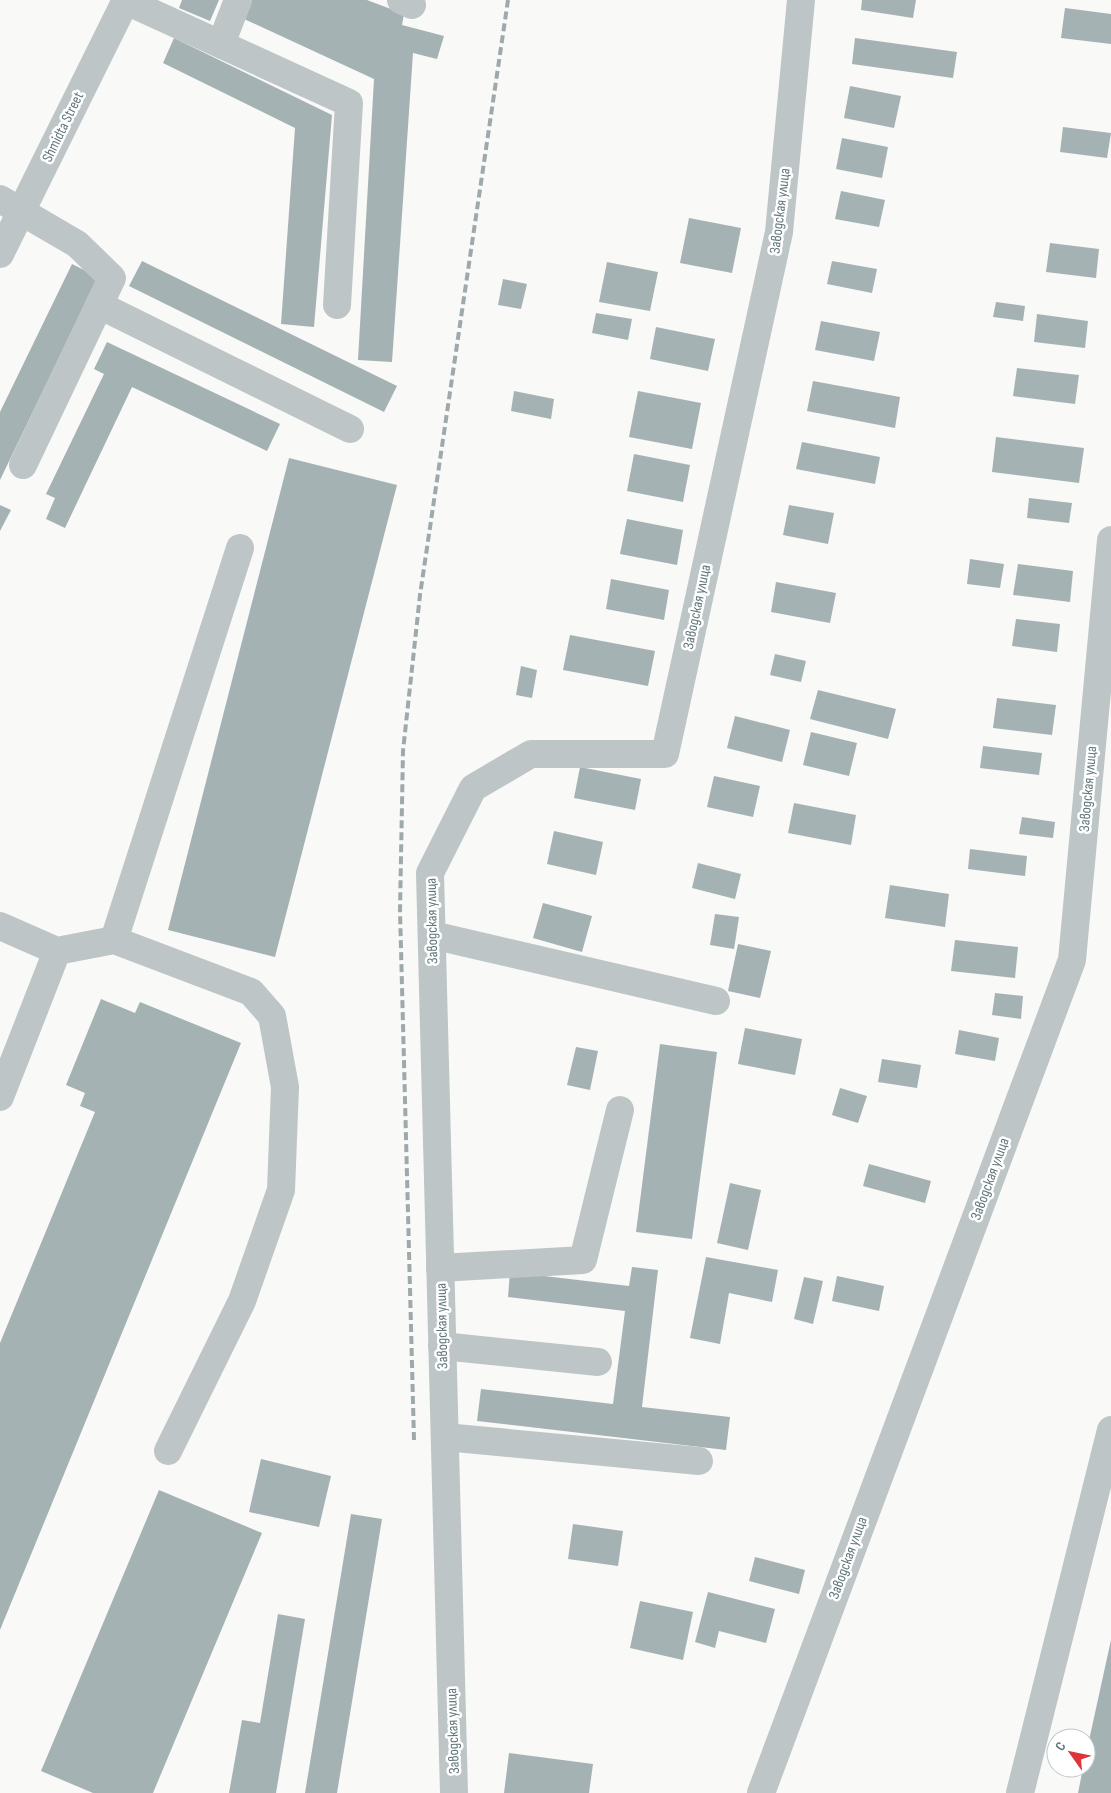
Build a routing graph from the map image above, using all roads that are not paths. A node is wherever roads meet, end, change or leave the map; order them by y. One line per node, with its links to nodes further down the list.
1 (125, 0): 4 (street); 5 (street, Shmidta Street)
2 (238, 0): 4 (street)
3 (801, 0): 14 (street, Заводская улица)
4 (221, 44): 8 (street)
5 (10, 206): 6 (street, Shmidta Street); 7 (street)
6 (0, 254)
7 (99, 305): 9 (street); 10 (street)
8 (337, 306)
9 (350, 429)
10 (23, 465)
11 (1111, 540): 28 (street, Заводская улица)
12 (240, 548): 15 (street)
13 (0, 926): 16 (street)
14 (432, 935): 17 (street); 20 (street, Заводская улица)
15 (114, 940): 16 (street); 25 (street)
16 (57, 951): 18 (street)
17 (716, 1000)
18 (0, 1097)
19 (620, 1110): 20 (street)
20 (440, 1268): 21 (street, Заводская улица)
21 (442, 1346): 22 (street); 24 (street, Заводская улица)
22 (598, 1362)
23 (1111, 1430): 29 (street)
24 (445, 1437): 26 (street); 27 (street, Заводская улица)
25 (168, 1451)
26 (699, 1461)
27 (454, 1793)
28 (761, 1793)
29 (1020, 1793)

